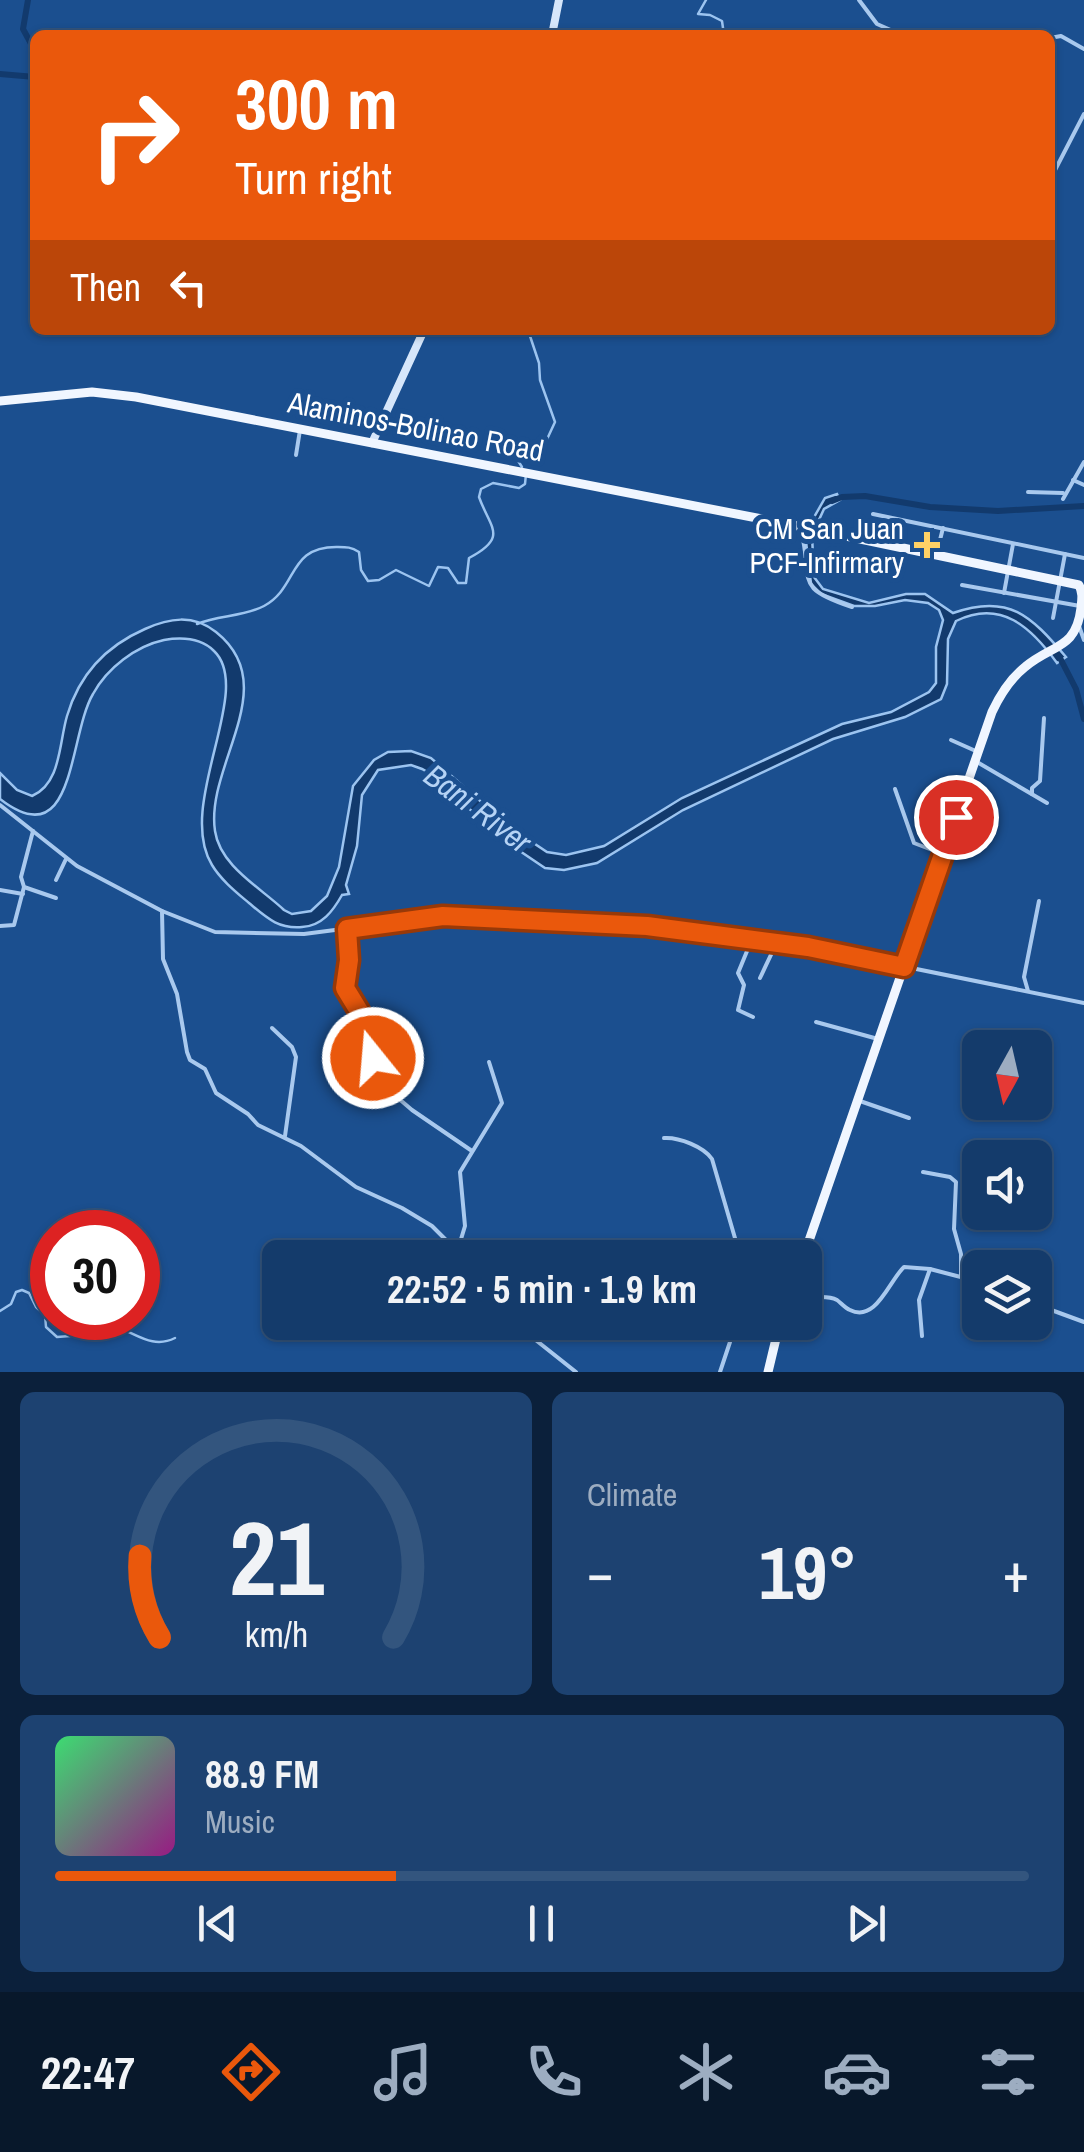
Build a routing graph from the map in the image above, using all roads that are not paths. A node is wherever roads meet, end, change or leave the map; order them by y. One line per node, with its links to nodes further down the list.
1 (559, 0): 3 (main road)
2 (859, 0): 4 (street)
3 (553, 30)
4 (891, 30)
5 (1055, 37): 6 (street)
6 (1084, 48)
7 (1084, 114): 8 (street)
8 (1055, 170)
9 (422, 335): 12 (main road)
10 (0, 401): 11 (main road, Alaminos-Bolinao Road)
11 (300, 428): 12 (main road, Alaminos-Bolinao Road); 13 (street)
12 (372, 443): 19 (main road, Alaminos-Bolinao Road)
13 (296, 455)
14 (1084, 462): 15 (street)
15 (1073, 480): 16 (street); 17 (street)
16 (1084, 485)
17 (1028, 492)
18 (873, 514): 20 (street)
19 (802, 525): 23 (main road, Alaminos-Bolinao Road); 32 (street)
20 (943, 528): 21 (street); 23 (street)
21 (1013, 542): 22 (street); 25 (street)
22 (1065, 553): 24 (street); 26 (street)
23 (936, 556): 25 (main road, Alaminos-Bolinao Road)
24 (1084, 558)
25 (1008, 569): 26 (main road, Alaminos-Bolinao Road); 29 (street)
26 (1060, 580): 28 (main road, Alaminos-Bolinao Road); 30 (street)
27 (962, 584): 29 (street)
28 (1081, 586): 31 (main road)
29 (1004, 593): 30 (street)
30 (1056, 603): 31 (street); 33 (street)
31 (1081, 606): 34 (main road)
32 (852, 608)
33 (1053, 618)
34 (1079, 626): 35 (street); 38 (main road)
35 (1084, 640)
36 (1044, 718): 40 (street)
37 (951, 740): 38 (street)
38 (976, 756): 40 (street); 44 (main road)
39 (895, 789): 44 (street)
40 (1032, 794): 41 (street)
41 (1047, 802)
42 (0, 804): 43 (street)
43 (33, 830): 45 (street); 47 (street)
44 (943, 854): 57 (main road)
45 (66, 859): 46 (street); 52 (street)
46 (56, 880)
47 (24, 887): 49 (street); 50 (street)
48 (0, 890): 49 (street)
49 (22, 894): 53 (street)
50 (56, 898)
51 (1040, 901): 59 (street)
52 (162, 911): 54 (street); 68 (street)
53 (0, 926)
54 (347, 929): 55 (street); 70 (street)
55 (752, 938): 56 (street); 61 (street)
56 (777, 942): 57 (street); 58 (street)
57 (904, 967): 59 (street); 64 (main road)
58 (760, 978)
59 (1028, 991): 60 (street)
60 (1084, 1003)
61 (753, 1017)
62 (816, 1022): 64 (street)
63 (272, 1028): 68 (street)
64 (878, 1040): 66 (main road)
65 (489, 1062): 70 (street)
66 (857, 1100): 67 (street); 75 (main road)
67 (909, 1118)
68 (285, 1136): 72 (street)
69 (664, 1138): 74 (street)
70 (472, 1151): 73 (street)
71 (923, 1172): 77 (street)
72 (448, 1240)
73 (461, 1240)
74 (736, 1240)
75 (809, 1240)
76 (930, 1269): 77 (street); 78 (street); 81 (street)
77 (960, 1276)
78 (822, 1298)
79 (1052, 1310): 80 (street)
80 (1084, 1322)
81 (922, 1336)
82 (536, 1340): 85 (street)
83 (729, 1340): 86 (street)
84 (776, 1340): 87 (main road)
85 (576, 1372)
86 (720, 1372)
87 (768, 1372)

